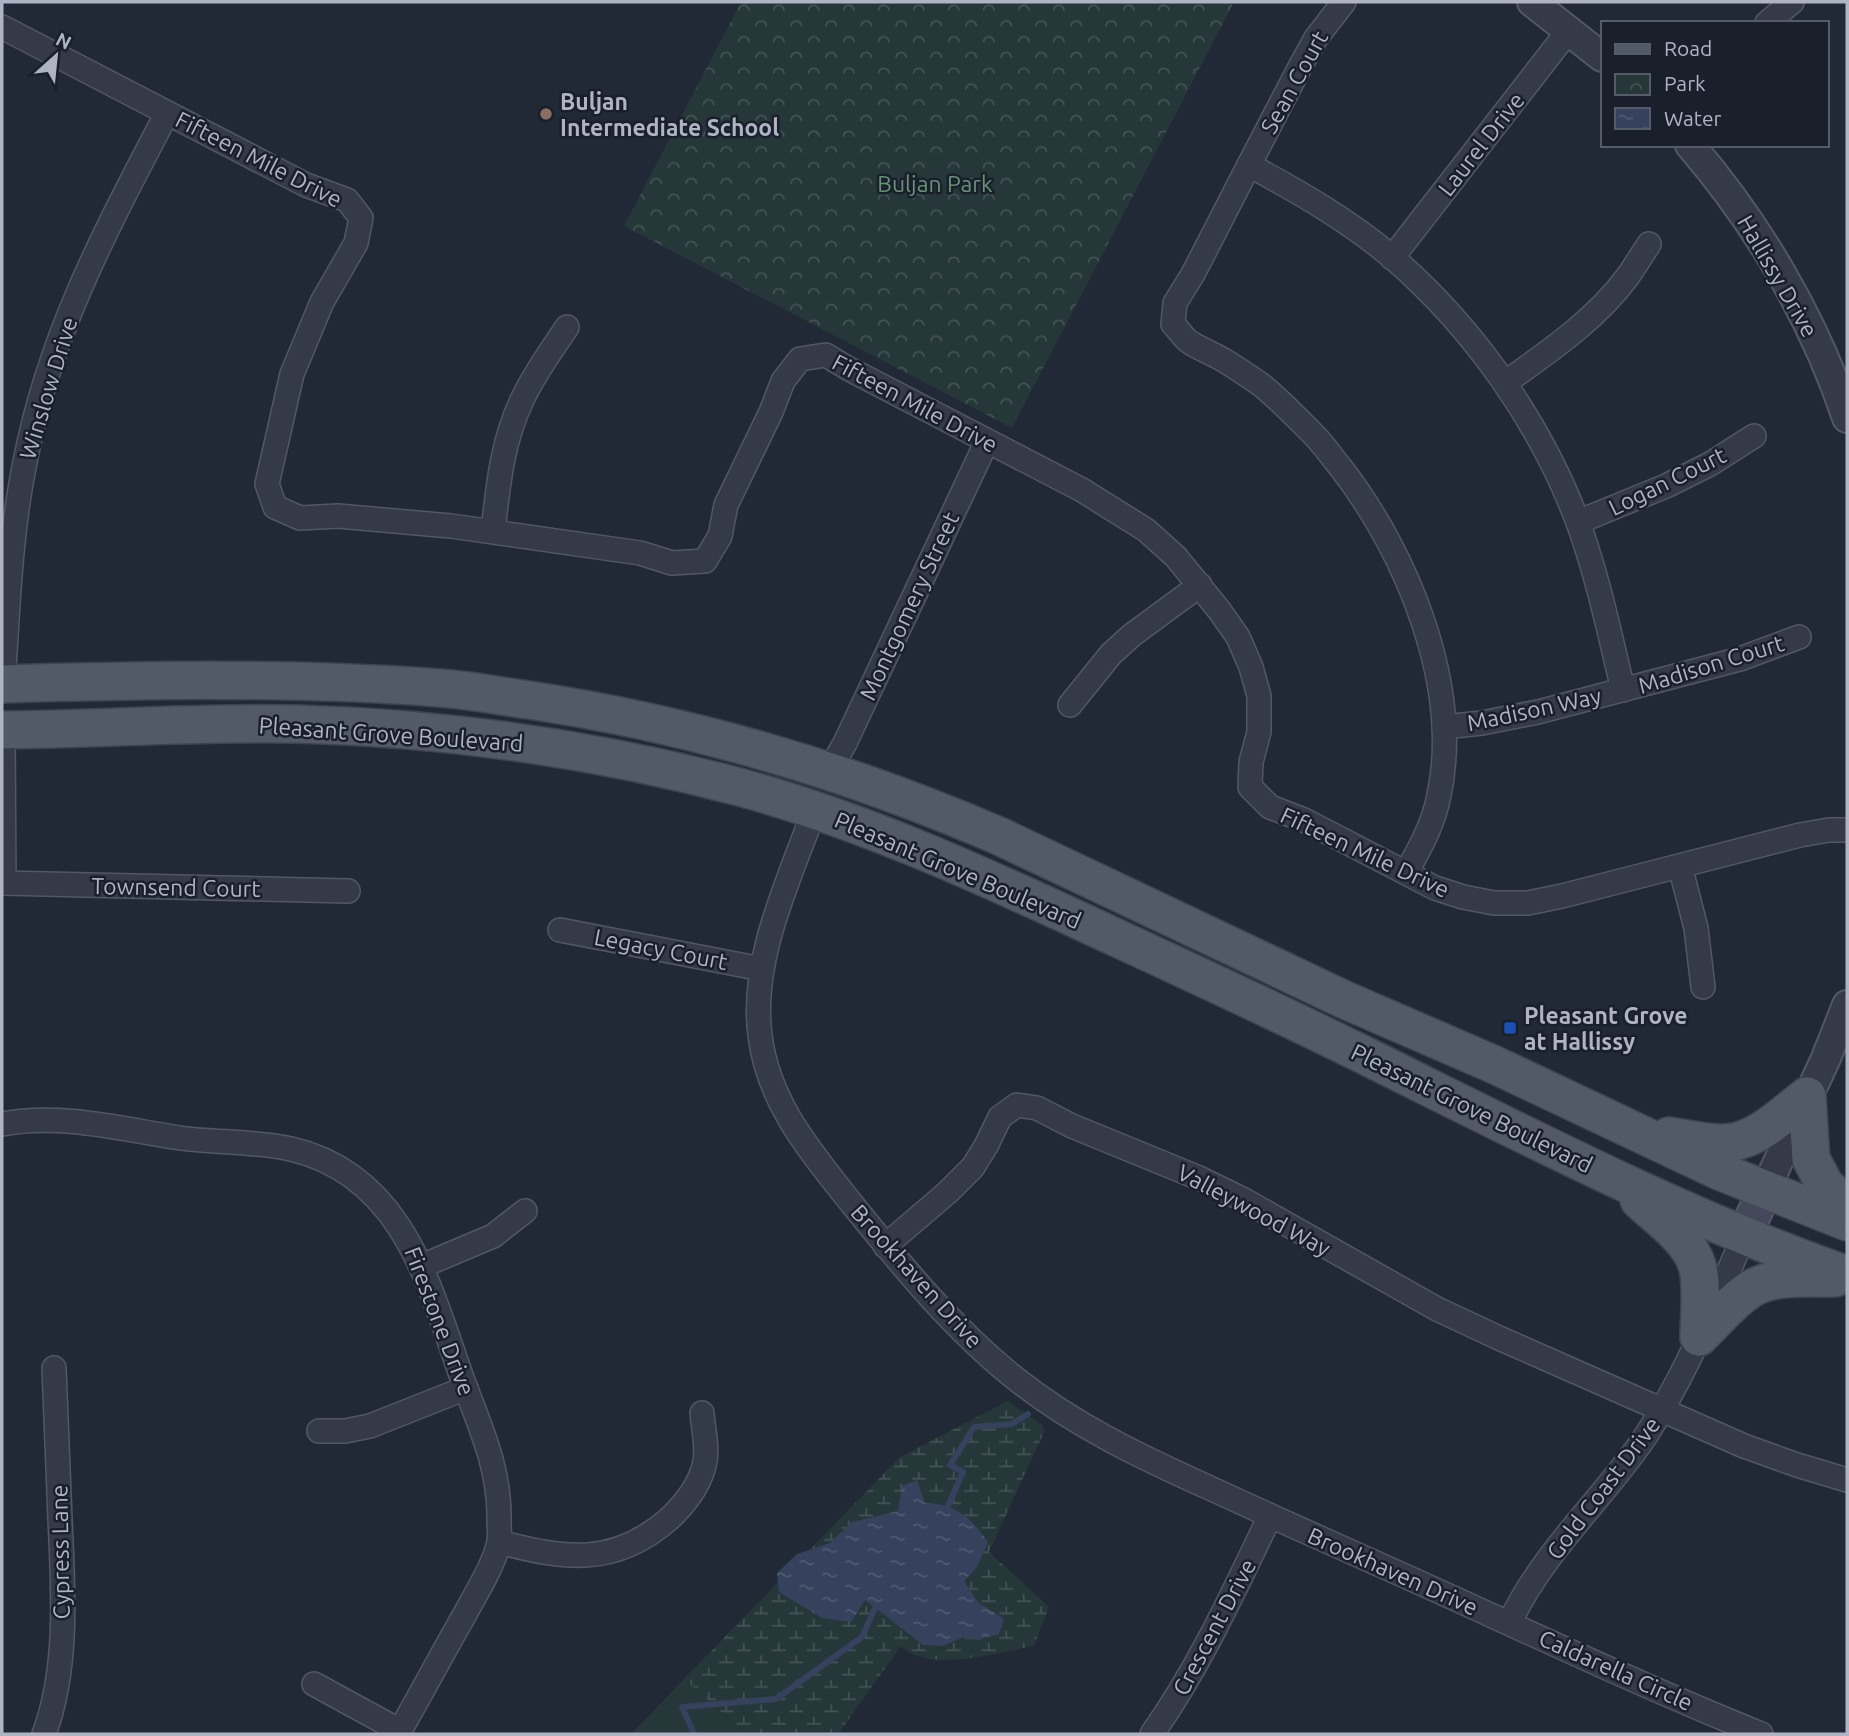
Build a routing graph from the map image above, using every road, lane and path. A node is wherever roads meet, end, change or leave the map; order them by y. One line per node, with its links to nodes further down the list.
1 (1344, 2): 10 (street, Sean Court)
2 (1532, 2): 6 (street)
3 (1792, 2): 4 (street)
4 (1769, 21)
5 (2, 27): 8 (street, Fifteen Mile Drive)
6 (1569, 30): 7 (street); 12 (street, Laurel Drive)
7 (1601, 56)
8 (167, 113): 19 (street, Winslow Drive); 20 (street, Fifteen Mile Drive)
9 (1692, 147): 15 (street, Hallissy Drive)
10 (1249, 165): 12 (street); 26 (street, Sean Court)
11 (1648, 244): 14 (street)
12 (1392, 258): 14 (street)
13 (567, 327): 20 (street)
14 (1505, 383): 18 (street)
15 (1847, 418)
16 (1754, 436): 18 (street, Logan Court)
17 (986, 441): 20 (street, Fifteen Mile Drive); 21 (street, Fifteen Mile Drive); 29 (street, Montgomery Street)
18 (1578, 522): 24 (street)
19 (8, 526): 23 (street, Winslow Drive)
20 (493, 531)
21 (1200, 585): 25 (street); 33 (street, Fifteen Mile Drive)
22 (1799, 637): 24 (street, Madison Court)
23 (2, 685): 29 (main road, Pleasant Grove Boulevard)
24 (1623, 690): 26 (street, Madison Way)
25 (1070, 705)
26 (1444, 727): 33 (street, Sean Court)
27 (3, 730): 28 (main road, Pleasant Grove Boulevard); 34 (street)
28 (542, 745): 29 (main road); 30 (main road, Pleasant Grove Boulevard)
29 (829, 771): 42 (main road, Pleasant Grove Boulevard)
30 (814, 811): 37 (street, Brookhaven Drive); 43 (main road, Pleasant Grove Boulevard)
31 (1847, 830): 32 (street, Fifteen Mile Drive)
32 (1680, 866): 33 (street, Fifteen Mile Drive); 38 (street)
33 (1406, 873)
34 (3, 883): 35 (street, Townsend Court)
35 (348, 891)
36 (560, 930): 37 (street, Legacy Court)
37 (762, 969): 49 (street, Brookhaven Drive)
38 (1703, 987)
39 (1847, 1005): 40 (street)
40 (1807, 1096): 42 (main road); 44 (street); 45 (main road)
41 (2, 1124): 50 (street, Firestone Drive)
42 (1634, 1132): 44 (main road, Pleasant Grove Boulevard)
43 (1615, 1177): 48 (main road, Pleasant Grove Boulevard); 52 (main road)
44 (1765, 1189): 47 (main road, Pleasant Grove Boulevard); 48 (main road)
45 (1847, 1208)
46 (525, 1211): 50 (street)
47 (1847, 1222)
48 (1744, 1236): 51 (main road, Pleasant Grove Boulevard); 52 (street, Gold Coast Drive)
49 (885, 1246): 55 (street, Valleywood Way); 59 (street, Brookhaven Drive)
50 (422, 1266): 54 (street, Firestone Drive)
51 (1847, 1277): 52 (main road)
52 (1699, 1337): 55 (street, Gold Coast Drive)
53 (54, 1368): 65 (street, Cypress Lane)
54 (466, 1388): 57 (street); 60 (street, Firestone Drive)
55 (1662, 1410): 58 (street); 61 (street, Gold Coast Drive)
56 (702, 1413): 60 (street)
57 (319, 1431)
58 (1847, 1480)
59 (1270, 1516): 61 (street, Brookhaven Drive); 66 (street, Crescent Drive)
60 (499, 1542): 64 (street, Firestone Drive)
61 (1510, 1622): 63 (street, Caldarella Circle)
62 (314, 1684): 64 (street)
63 (1716, 1726): 67 (street, Caldarella Circle)
64 (399, 1733)
65 (44, 1734)
66 (1152, 1734)
67 (1761, 1734)

